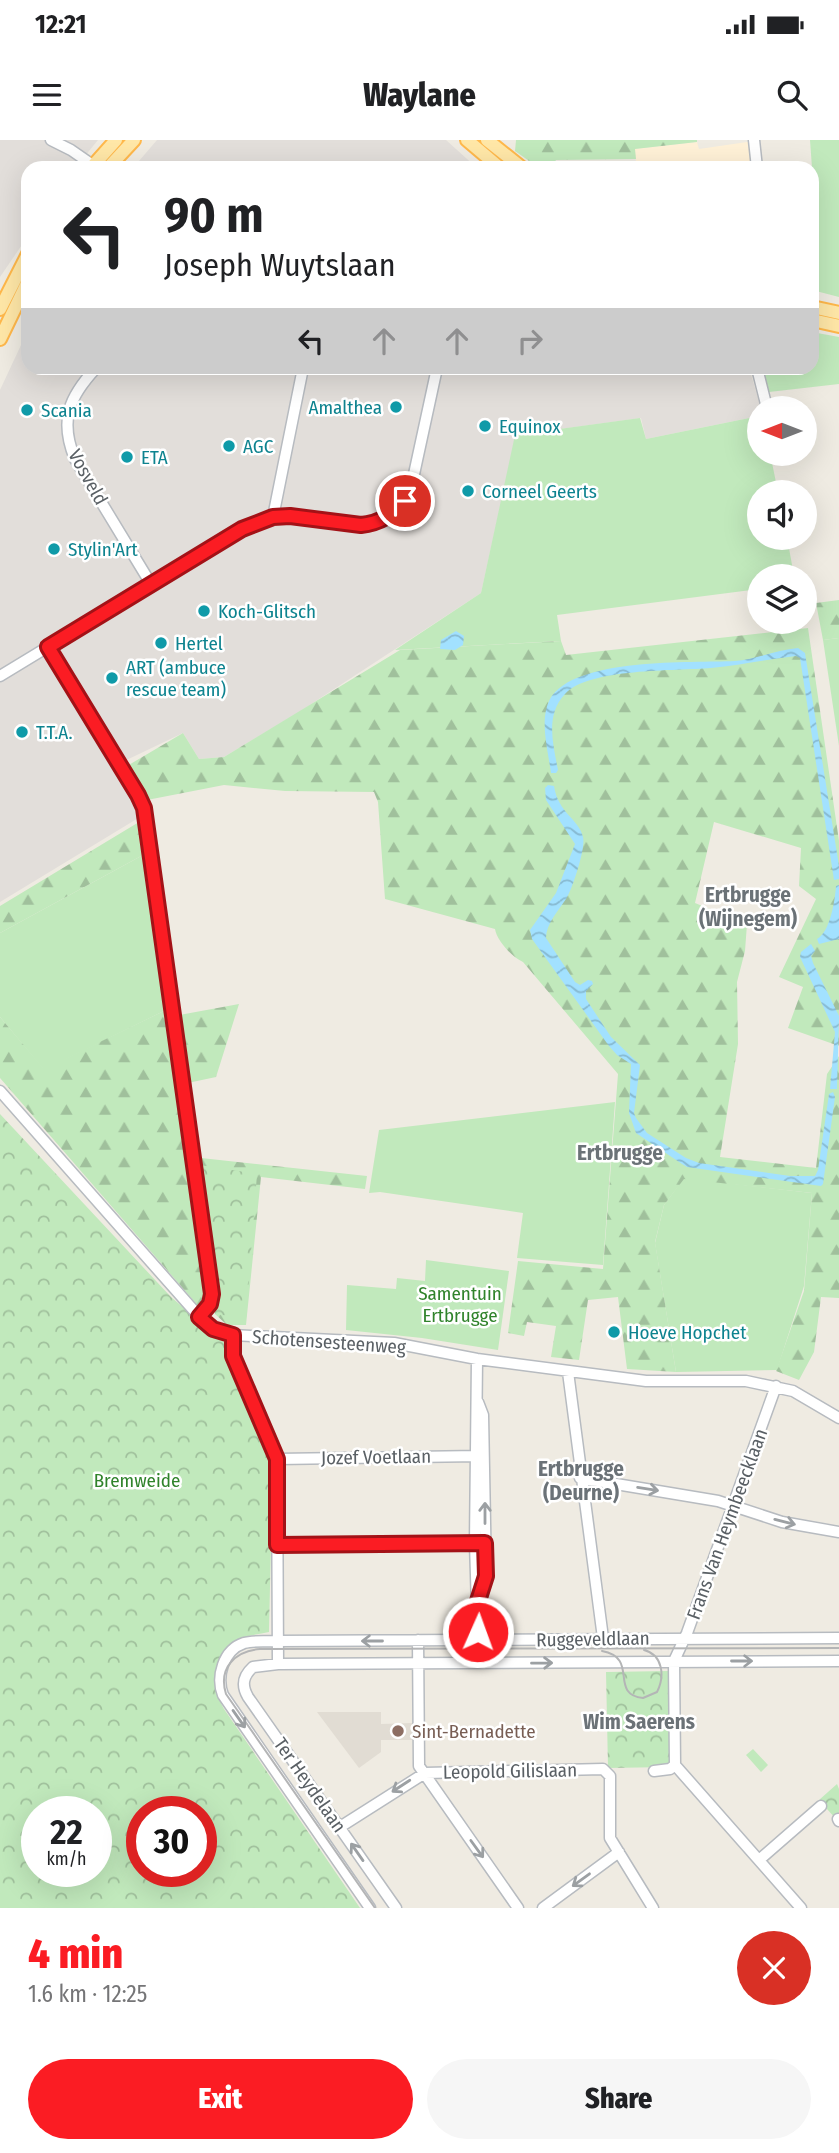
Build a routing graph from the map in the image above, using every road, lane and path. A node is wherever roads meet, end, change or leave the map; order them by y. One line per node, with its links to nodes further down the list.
1 (51, 140): 7 (street)
2 (116, 140): 8 (main road)
3 (134, 140): 9 (main road)
4 (467, 140): 10 (main road)
5 (487, 140): 11 (main road)
6 (754, 140): 12 (street)
7 (86, 161)
8 (99, 161)
9 (114, 161)
10 (492, 161)
11 (513, 161)
12 (756, 161)
13 (21, 276): 15 (main road)
14 (21, 296): 20 (main road)
15 (0, 309)
16 (819, 309): 17 (main road)
17 (839, 313)
18 (819, 322): 19 (main road)
19 (839, 326)
20 (0, 339)
21 (89, 375): 27 (street, Vosveld)
22 (302, 375): 26 (street)
23 (436, 375): 26 (street)
24 (759, 375): 25 (street)
25 (764, 396)
26 (273, 517): 27 (street)
27 (150, 584): 28 (street)
28 (48, 647): 29 (street); 31 (street)
29 (0, 676)
30 (0, 1091): 31 (street, Schotensesteenweg)
31 (199, 1317): 32 (street, Schotensesteenweg)
32 (233, 1335): 33 (street, Schotensesteenweg); 38 (street)
33 (477, 1359): 34 (street, Schotensesteenweg); 37 (street)
34 (568, 1372): 35 (street, Schotensesteenweg); 39 (street)
35 (776, 1386): 36 (street, Schotensesteenweg); 40 (street, Frans Van Heymbeecklaan)
36 (839, 1418)
37 (480, 1456): 38 (street, Jozef Voetlaan); 42 (street)
38 (277, 1459): 43 (street)
39 (580, 1478): 40 (street, one-way to 40); 44 (street)
40 (733, 1507): 41 (street, one-way to 41); 45 (street, Frans Van Heymbeecklaan)
41 (839, 1532)
42 (480, 1543): 43 (street); 48 (street)
43 (277, 1545): 49 (street)
44 (603, 1638): 45 (street, Ruggeveldlaan); 48 (street, Ruggeveldlaan)
45 (685, 1638): 46 (street, Ruggeveldlaan); 51 (street, Frans Van Heymbeecklaan)
46 (839, 1638)
47 (418, 1640): 48 (street, Ruggeveldlaan); 49 (street, Ruggeveldlaan, one-way to 49); 54 (street)
48 (478, 1640)
49 (278, 1641): 50 (street, Ruggeveldlaan); 53 (street)
50 (228, 1657): 63 (street, Ter Heydelaan, one-way to 63)
51 (674, 1661): 52 (street, Ruggeveldlaan, one-way to 52); 54 (street, Ruggeveldlaan, one-way to 51); 56 (street)
52 (839, 1661)
53 (278, 1664): 54 (street, Ruggeveldlaan); 55 (street, Ruggeveldlaan)
54 (418, 1664): 58 (street)
55 (260, 1665): 60 (street, Ter Heydelaan)
56 (676, 1765): 57 (street); 62 (street)
57 (654, 1771)
58 (425, 1773): 60 (street, Leopold Gilislaan, one-way to 60); 61 (street, Leopold Gilislaan); 65 (street, one-way to 65)
59 (821, 1806): 62 (street)
60 (340, 1827): 64 (street, Ter Heydelaan, one-way to 60)
61 (619, 1852): 66 (street, one-way to 66); 67 (street)
62 (759, 1860): 68 (street)
63 (370, 1908)
64 (396, 1908)
65 (519, 1908)
66 (543, 1908)
67 (653, 1908)
68 (801, 1908)

